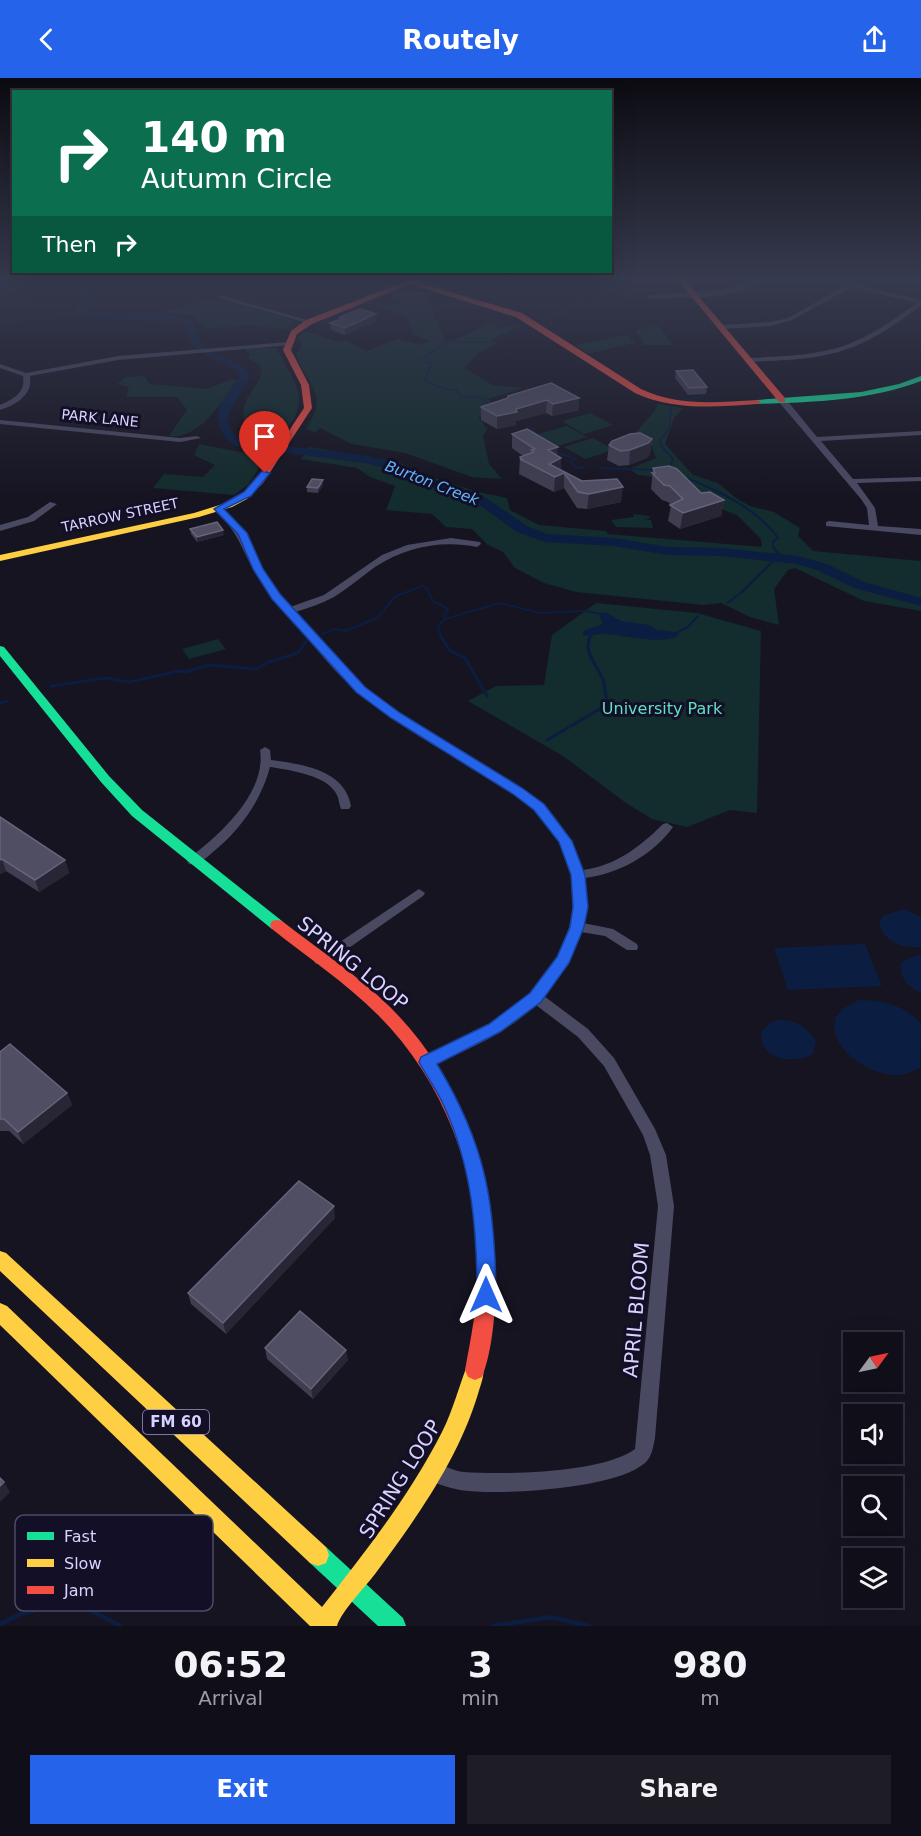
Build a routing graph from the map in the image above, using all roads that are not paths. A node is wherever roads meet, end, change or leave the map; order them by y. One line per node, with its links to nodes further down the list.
1 (201, 351): 8 (street)
2 (289, 351): 19 (street, TARROW STREET)
3 (576, 351): 10 (street)
4 (741, 351): 6 (street)
5 (828, 351): 6 (street)
6 (748, 360): 10 (street)
7 (0, 366): 8 (street)
8 (26, 375): 11 (street)
9 (921, 378): 10 (street)
10 (782, 400): 15 (street)
11 (0, 408)
12 (0, 422): 14 (street, PARK LANE)
13 (921, 433): 15 (street)
14 (197, 438)
15 (815, 439): 17 (street)
16 (921, 479): 17 (street)
17 (851, 481): 22 (street)
18 (53, 504): 21 (street)
19 (218, 509): 25 (street, TARROW STREET); 26 (street)
20 (830, 524): 22 (street)
21 (0, 528)
22 (874, 528): 23 (street)
23 (921, 532)
24 (477, 544): 26 (street)
25 (0, 558)
26 (289, 611): 33 (street)
27 (0, 649): 32 (street, SPRING LOOP)
28 (265, 750): 29 (street)
29 (266, 763): 30 (street); 32 (street)
30 (345, 806)
31 (667, 827): 33 (street)
32 (194, 861): 37 (street, SPRING LOOP)
33 (578, 875): 35 (street)
34 (419, 893): 37 (street)
35 (577, 927): 36 (street); 38 (street)
36 (632, 947)
37 (321, 961): 39 (street, SPRING LOOP)
38 (536, 998): 39 (street); 42 (street, APRIL BLOOM)
39 (427, 1062): 42 (street, SPRING LOOP)
40 (0, 1259): 45 (street, FM 60)
41 (0, 1312): 43 (street, FM 60)
42 (431, 1472): 45 (street, SPRING LOOP)
43 (210, 1515)
44 (213, 1518): 46 (street, FM 60)
45 (353, 1585): 46 (street, SPRING LOOP); 47 (street, FM 60)
46 (324, 1625)
47 (395, 1626)

